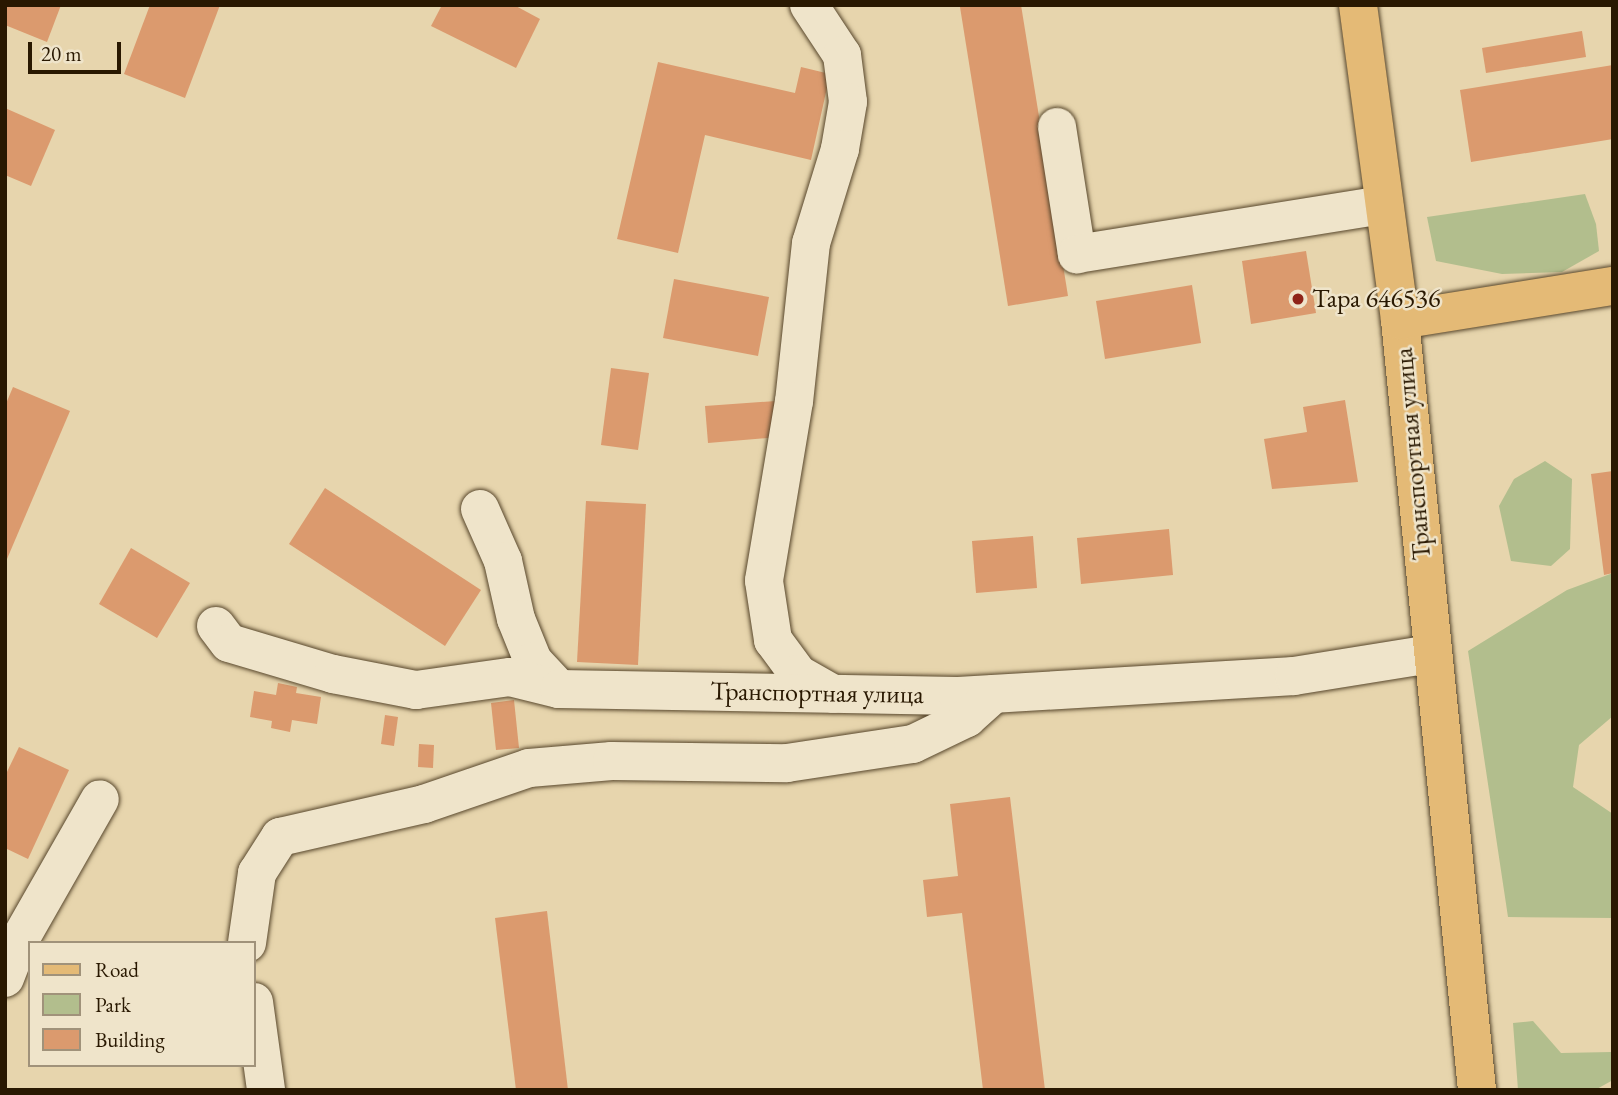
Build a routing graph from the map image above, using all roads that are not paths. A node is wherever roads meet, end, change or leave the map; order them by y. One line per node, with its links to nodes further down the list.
1 (809, 5): 11 (street)
2 (1358, 5): 4 (main road, Транспортная улица)
3 (1057, 127): 4 (street)
4 (1384, 205): 6 (main road, Транспортная улица)
5 (1613, 286): 6 (main road)
6 (1400, 320): 9 (main road, Транспортная улица)
7 (480, 509): 10 (street)
8 (216, 625): 10 (street, Транспортная улица)
9 (1432, 654): 12 (street, Транспортная улица); 18 (main road, Транспортная улица)
10 (559, 689): 11 (street, Транспортная улица)
11 (833, 694): 12 (street, Транспортная улица)
12 (994, 694): 14 (street)
13 (100, 799): 15 (street)
14 (247, 941)
15 (5, 978)
16 (256, 1017): 17 (street)
17 (266, 1090)
18 (1477, 1090)

